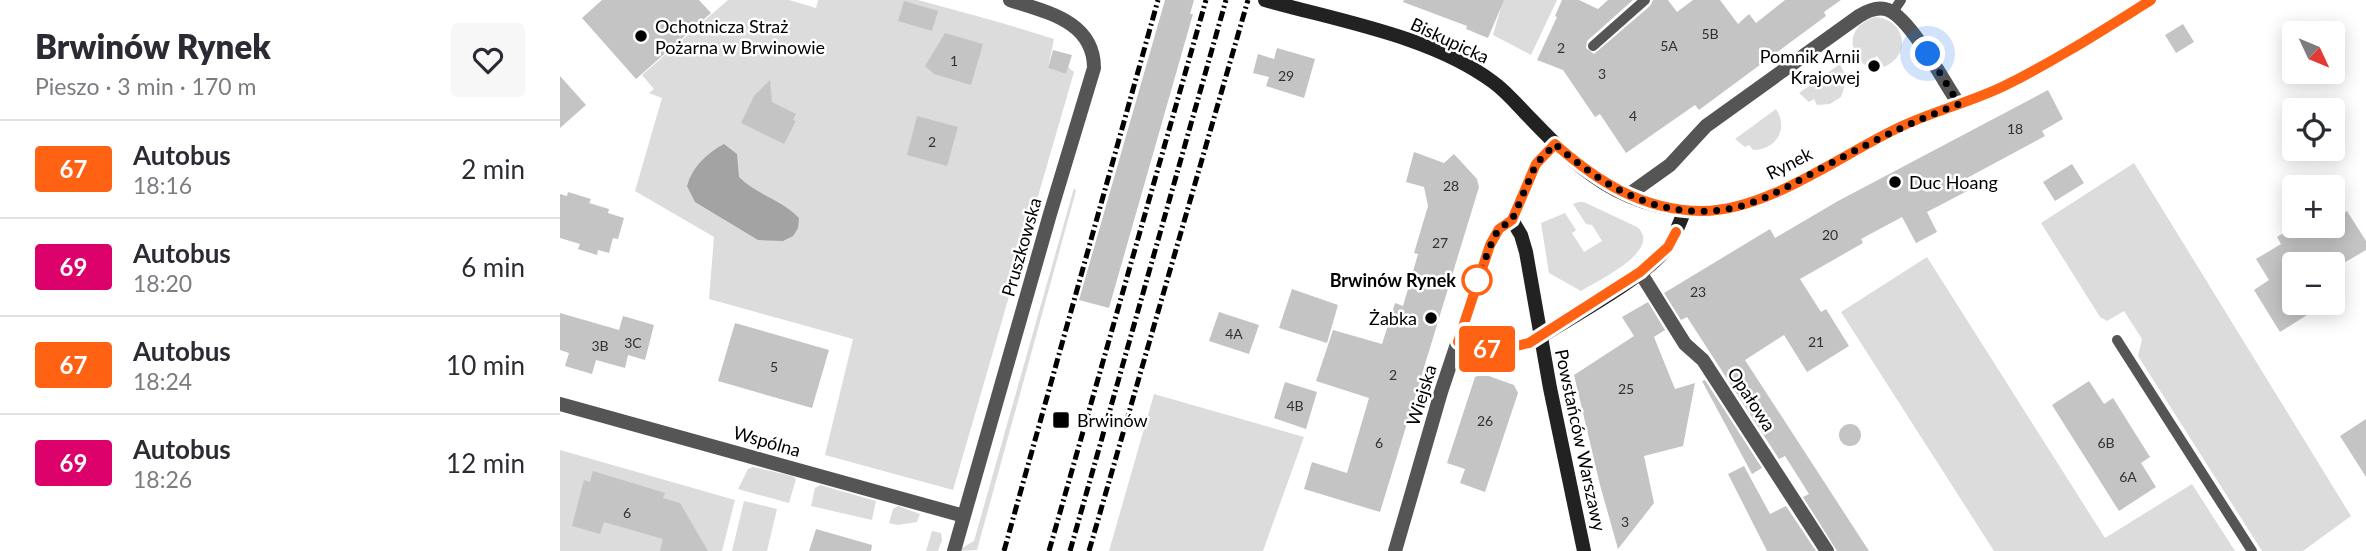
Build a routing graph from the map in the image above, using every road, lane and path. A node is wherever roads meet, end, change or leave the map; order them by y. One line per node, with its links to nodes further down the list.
1 (1010, 0): 17 (street, Pruszkowska)
2 (1265, 0): 8 (main road, Biskupicka)
3 (1644, 0): 6 (lane)
4 (2151, 0): 7 (main road, Rynek)
5 (1897, 6): 7 (street); 9 (street)
6 (1594, 46)
7 (1959, 104): 10 (main road, Rynek)
8 (1555, 144): 9 (main road, Rynek); 11 (main road)
9 (1628, 195): 10 (main road, Rynek)
10 (1685, 210): 12 (main road)
11 (1512, 220): 13 (main road, Powstańców Warszawy); 15 (street, Wiejska)
12 (1640, 272): 13 (main road); 21 (street, Opałowa)
13 (1541, 337): 15 (street); 20 (main road, Powstańców Warszawy)
14 (2117, 340): 22 (lane)
15 (1458, 342): 19 (street, Wiejska)
16 (560, 404): 17 (street, Wspólna)
17 (964, 516): 18 (street, Pruszkowska)
18 (954, 551)
19 (1395, 551)
20 (1584, 551)
21 (1827, 551)
22 (2252, 551)

